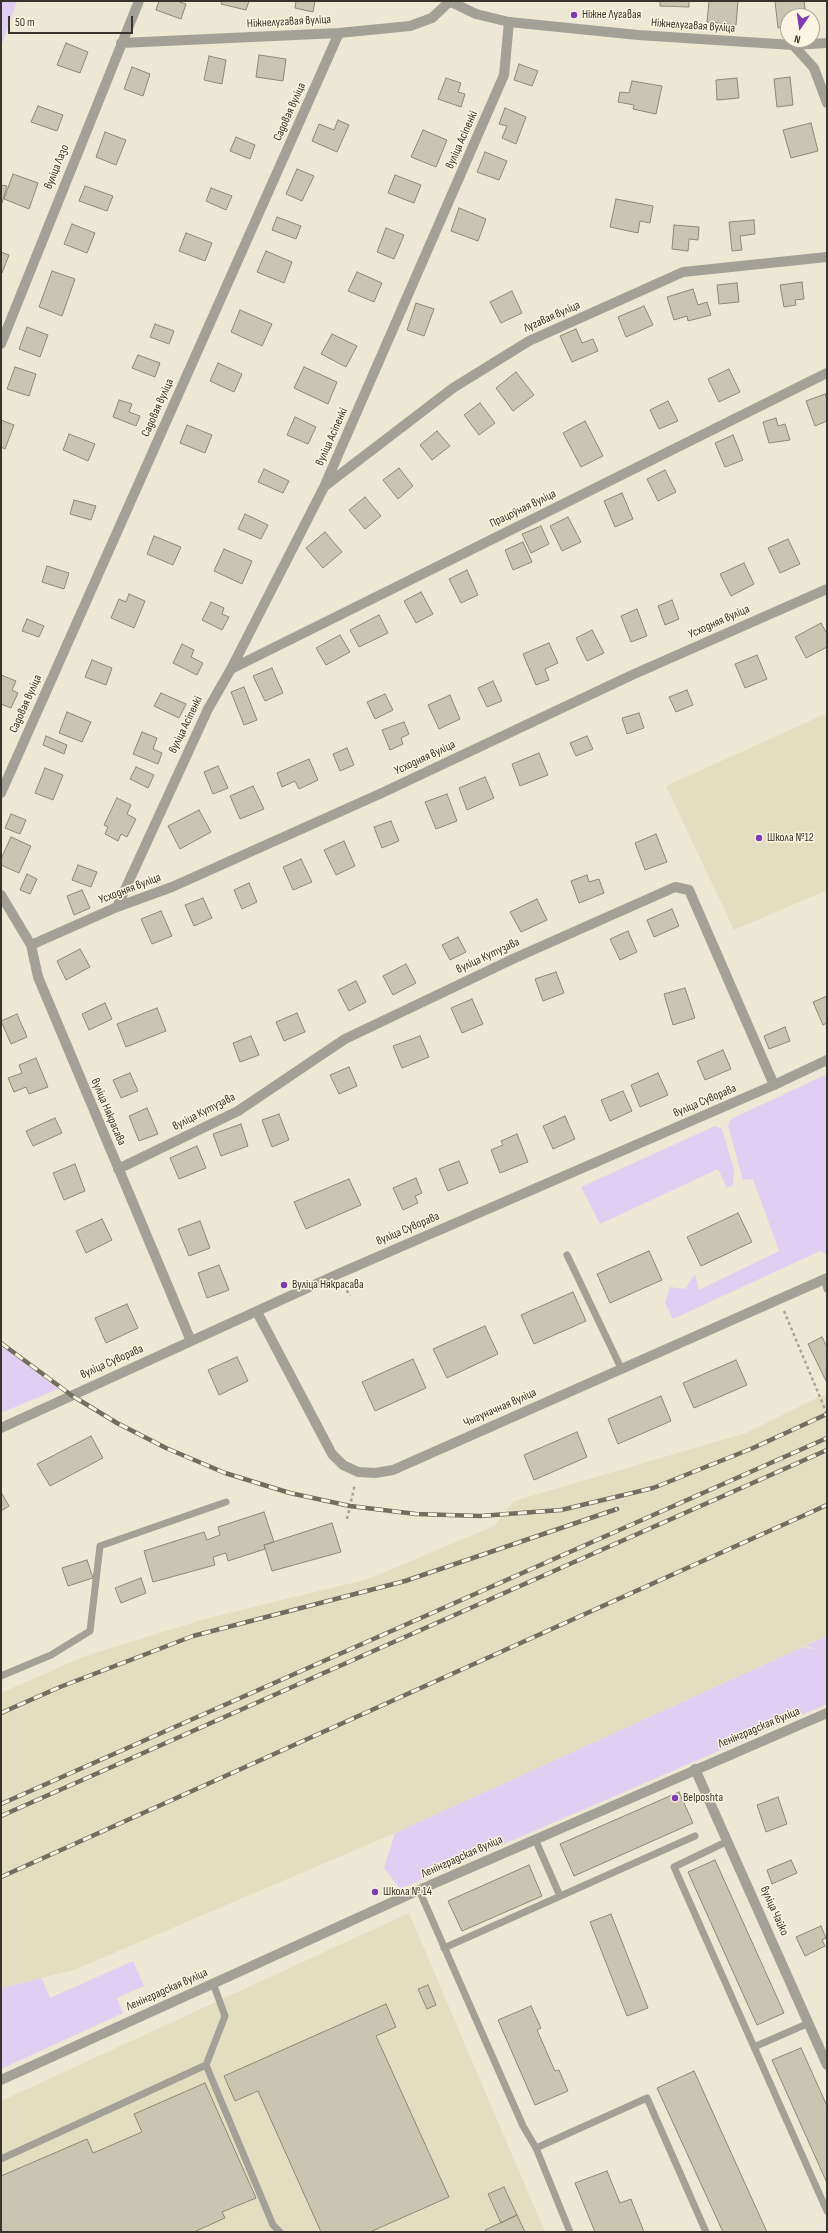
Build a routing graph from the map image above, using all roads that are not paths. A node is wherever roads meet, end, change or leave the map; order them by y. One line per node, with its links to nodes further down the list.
1 (139, 1): 5 (street, вуліца Лазо)
2 (450, 1): 3 (street); 4 (street, Ніжнелугавая вуліца)
3 (509, 22): 6 (street, Ніжнелугавая вуліца); 12 (street, вуліца Асіпенкі)
4 (339, 33): 5 (street, Ніжнелугавая вуліца); 15 (street, Садовая вуліца)
5 (121, 43): 10 (street, вуліца Лазо)
6 (780, 44)
7 (797, 48): 8 (street)
8 (827, 103)
9 (827, 257): 12 (street, Лугавая вуліца)
10 (1, 344)
11 (827, 373): 14 (street, Працоўная вуліца)
12 (324, 487): 14 (street, вуліца Асіпенкі)
13 (827, 589): 17 (street, Усходняя вуліца)
14 (231, 669): 17 (street, вуліца Асіпенкі)
15 (1, 794)
16 (1, 895): 18 (street, вуліца Някрасава)
17 (117, 907): 18 (street, Усходняя вуліца)
18 (31, 945): 21 (street, вуліца Някрасава)
19 (827, 1060): 20 (street, вуліца Суворава)
20 (774, 1085): 21 (street, вуліца Кутузава); 25 (street, вуліца Суворава)
21 (118, 1169): 26 (street, вуліца Някрасава)
22 (567, 1255): 27 (lane)
23 (825, 1278): 24 (lane); 27 (street, Чыгуначная вуліца)
24 (827, 1289)
25 (257, 1312): 26 (street, вуліца Суворава); 27 (street, Чыгуначная вуліца)
26 (191, 1341): 28 (street, вуліца Суворава)
27 (621, 1368)
28 (1, 1428)
29 (226, 1502): 30 (lane)
30 (1, 1676)
31 (827, 1713): 32 (street, Ленінградская вуліца)
32 (694, 1769): 34 (street, Ленінградская вуліца); 35 (street, вуліца Чайко)
33 (695, 1836): 37 (lane)
34 (535, 1839): 36 (street, Ленінградская вуліца); 37 (lane)
35 (728, 1841): 40 (street, вуліца Чайко); 41 (lane)
36 (419, 1890): 38 (lane); 39 (street, Ленінградская вуліца)
37 (560, 1896): 38 (lane)
38 (444, 1948): 45 (lane)
39 (213, 1983): 43 (lane); 44 (street, Ленінградская вуліца)
40 (809, 2023): 41 (lane); 42 (street, вуліца Чайко)
41 (754, 2047): 47 (lane)
42 (827, 2064)
43 (206, 2065): 46 (lane); 48 (lane)
44 (1, 2080)
45 (536, 2148): 49 (lane); 50 (lane)
46 (1, 2159)
47 (827, 2211)
48 (280, 2232)
49 (570, 2232)
50 (706, 2232)

